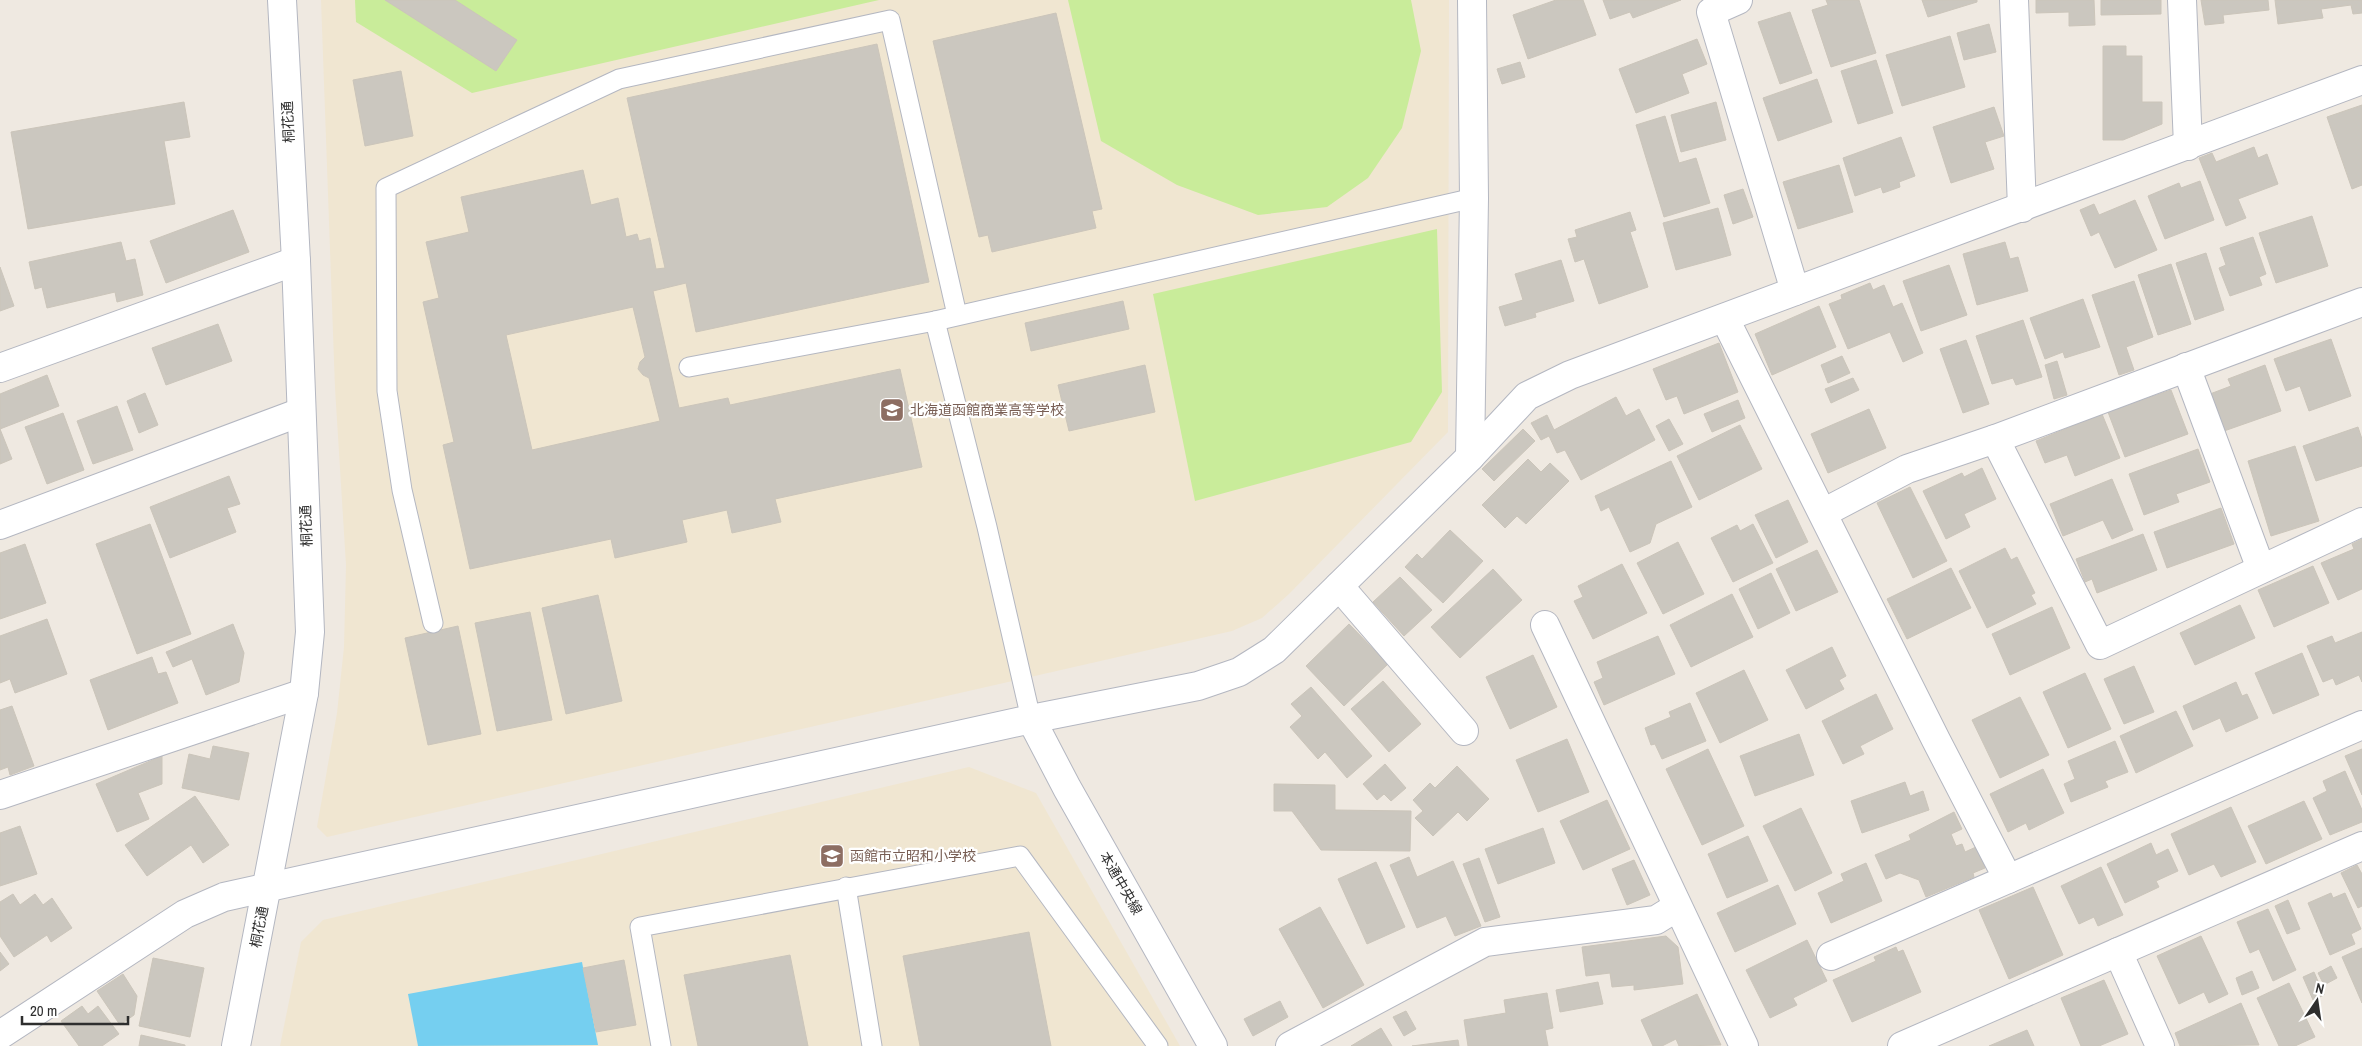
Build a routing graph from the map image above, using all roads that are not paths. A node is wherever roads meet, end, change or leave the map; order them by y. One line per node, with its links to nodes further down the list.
1 (282, 0): 10 (street, 桐花通)
2 (1472, 0): 8 (street)
3 (1738, 0): 11 (street)
4 (2014, 0): 9 (street)
5 (2182, 0): 7 (street)
6 (2362, 80): 7 (street)
7 (2188, 146): 9 (street)
8 (1474, 198): 13 (lane); 21 (street)
9 (2022, 208): 11 (street)
10 (296, 261): 18 (street); 19 (street, 桐花通)
11 (1795, 291): 14 (street)
12 (2362, 302): 17 (street)
13 (957, 315): 15 (lane); 27 (lane)
14 (1725, 318): 21 (street); 22 (street)
15 (935, 321): 16 (lane); 30 (lane)
16 (689, 367)
17 (2186, 367): 20 (street); 25 (street)
18 (0, 368)
19 (301, 412): 24 (street); 29 (street, 桐花通)
20 (1995, 439): 22 (street); 25 (street)
21 (1470, 457): 26 (street)
22 (1823, 513): 35 (street)
23 (2362, 522): 25 (street)
24 (0, 525)
25 (2262, 569)
26 (1339, 586): 30 (street); 32 (street)
27 (433, 623)
28 (1545, 625): 38 (street)
29 (304, 692): 33 (street); 36 (street, 桐花通)
30 (1031, 719): 36 (street); 46 (street, 本通中央線)
31 (2362, 725): 35 (street)
32 (1464, 731)
33 (0, 795)
34 (2362, 846): 39 (street)
35 (2008, 879): 40 (street)
36 (267, 888): 41 (street); 42 (street, 桐花通)
37 (846, 888): 43 (lane); 44 (lane); 45 (lane)
38 (1677, 907): 47 (street); 48 (street)
39 (2118, 952): 49 (street); 50 (street)
40 (1831, 956)
41 (0, 1035)
42 (241, 1045)
43 (661, 1046)
44 (872, 1046)
45 (1158, 1046)
46 (1213, 1046)
47 (1290, 1046)
48 (1744, 1046)
49 (1902, 1046)
50 (2160, 1046)

